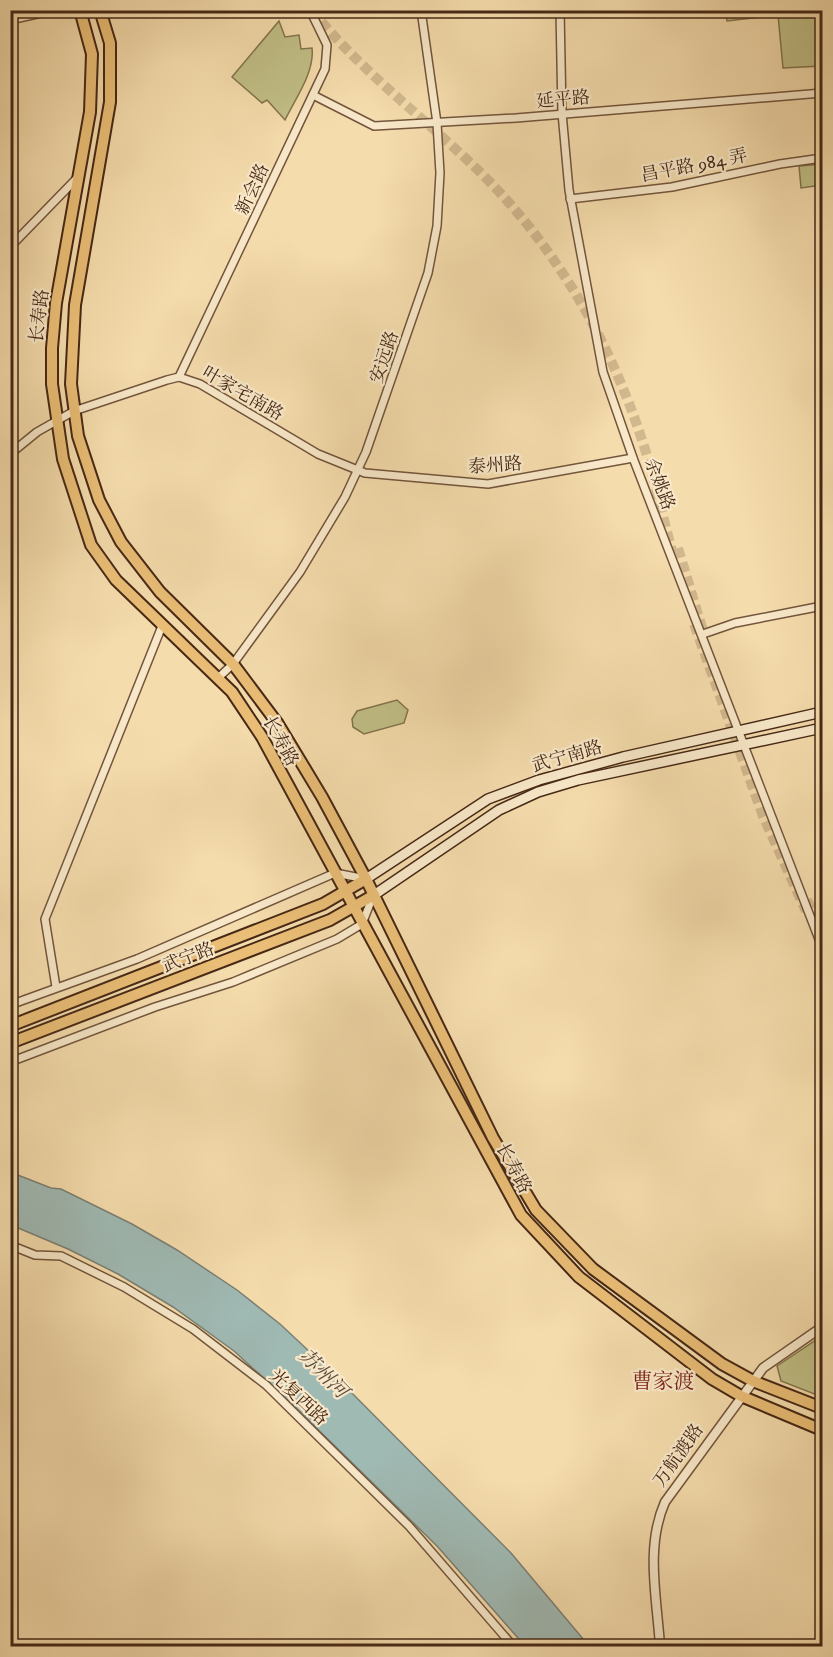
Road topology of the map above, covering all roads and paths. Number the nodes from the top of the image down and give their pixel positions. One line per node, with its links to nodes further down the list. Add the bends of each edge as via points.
1 (55, 10): 8 (street)
2 (121, 10): 7 (street)
3 (310, 10): 10 (street, 新会路, via 328,56)
4 (421, 10): 12 (street, 安远路)
5 (560, 10): 11 (street, 余姚路)
6 (78, 11): 7 (street); 14 (main road, 长寿路, via 92,54 90,112)
7 (100, 11): 18 (main road, 长寿路, via 110,43 110,102 75,305 71,384)
8 (10, 20)
9 (822, 93): 11 (street, 延平路)
10 (313, 95): 12 (street, 延平路, via 374,126); 17 (street, 新会路)
11 (562, 113): 12 (street, 延平路); 15 (street, 余姚路)
12 (437, 123): 22 (street, 安远路, via 438,216 428,273)
13 (822, 158): 15 (street, 昌平路 984 弄, via 672,187)
14 (80, 174): 16 (street); 19 (main road, 长寿路, via 51,348)
15 (570, 199): 21 (street, 余姚路, via 603,372)
16 (10, 248)
17 (179, 378): 18 (street, 叶家宅南路); 22 (street, 叶家宅南路, via 200,384 318,454)
18 (74, 411): 19 (street, 叶家宅南路); 26 (main road, 长寿路, via 99,500 122,542 160,592)
19 (56, 420): 20 (street, 叶家宅南路); 24 (main road, 长寿路, via 63,459 91,545 116,580)
20 (10, 454)
21 (633, 458): 22 (street, 泰州路, via 488,484); 25 (street, 余姚路)
22 (358, 471): 26 (street, 安远路, via 300,572)
23 (822, 606): 25 (street, via 735,623)
24 (162, 626): 27 (main road, 长寿路); 39 (street, via 45,919)
25 (703, 634): 30 (street, 余姚路)
26 (233, 664): 27 (street, 安远路); 33 (main road, 长寿路, via 278,724)
27 (221, 675): 32 (main road, 长寿路, via 262,737)
28 (822, 712): 30 (main road, 武宁南路)
29 (822, 728): 31 (main road, 武宁南路)
30 (740, 730): 31 (street, 余姚路); 33 (main road, 武宁南路, via 599,763 488,799)
31 (746, 745): 35 (main road, 武宁南路, via 538,792 499,810); 38 (street, 余姚路)
32 (335, 873): 33 (street); 34 (main road, 长寿路); 39 (street, via 137,959)
33 (366, 879): 34 (main road, 武宁南路); 35 (main road, 长寿路)
34 (346, 892): 36 (main road, 长寿路); 41 (main road, 武宁路)
35 (374, 895): 36 (main road, 武宁路); 37 (street); 46 (main road, 长寿路, via 493,1138 536,1210 593,1269 722,1364)
36 (353, 907): 37 (main road, 长寿路); 42 (main road, 武宁路, via 330,920)
37 (363, 924): 43 (street, via 337,939 233,982); 47 (main road, 长寿路, via 521,1215 579,1277 667,1346)
38 (822, 947)
39 (56, 987): 40 (street)
40 (10, 1005)
41 (10, 1026)
42 (10, 1043)
43 (10, 1062)
44 (10, 1245): 50 (street, 光复西路, via 36,1255 61,1256 129,1290 193,1329 266,1385 409,1526)
45 (822, 1327): 46 (street, 万航渡路, via 769,1363)
46 (753, 1381): 47 (street, 万航渡路); 48 (main road, 长寿路)
47 (741, 1396): 49 (main road, 长寿路); 51 (street, 万航渡路, via 671,1491 656,1525 653,1550)
48 (822, 1408)
49 (822, 1430)
50 (513, 1647)
51 (660, 1647)

